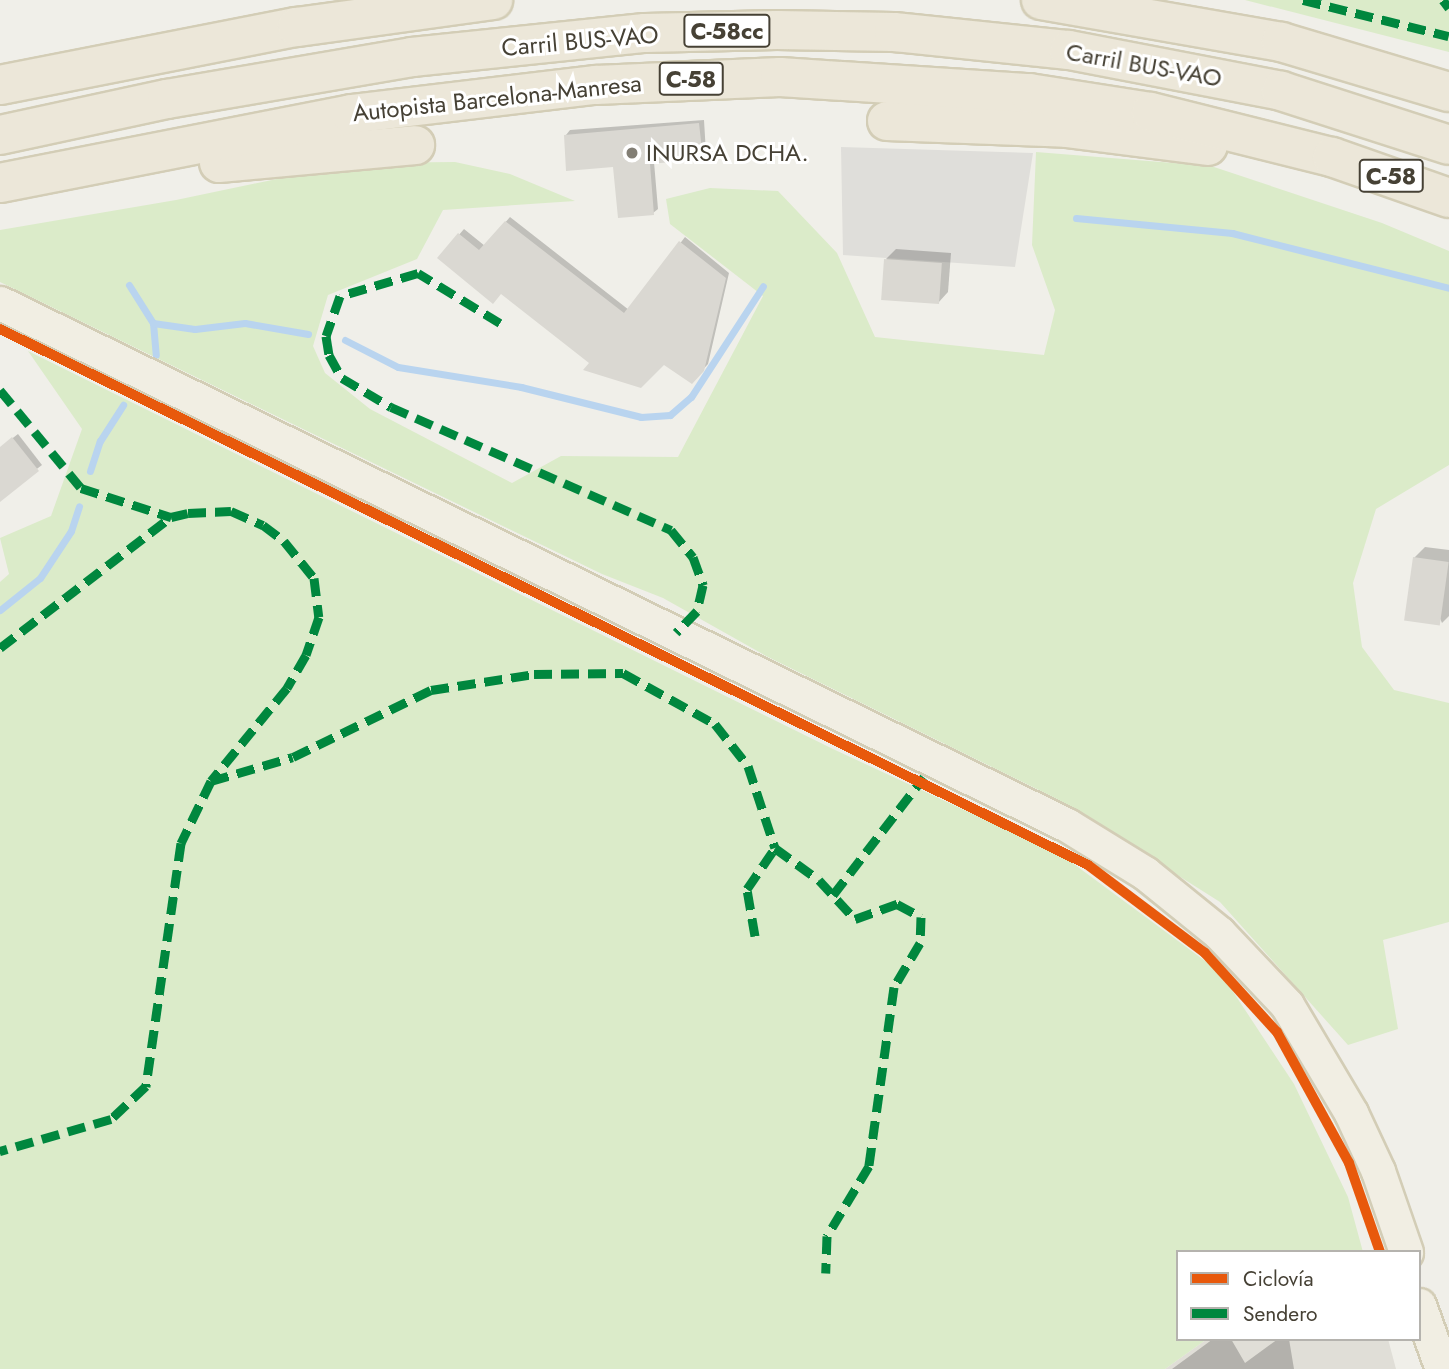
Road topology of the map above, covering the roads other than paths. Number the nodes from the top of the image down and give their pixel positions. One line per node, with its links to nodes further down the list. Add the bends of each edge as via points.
1 (493, 0): 3 (highway, via 296,27)
2 (1041, 0): 4 (highway, via 1281,42)
3 (0, 85)
4 (1449, 92)
5 (887, 121): 9 (highway, via 1066,128)
6 (0, 135): 8 (highway, Carril BUS-VAO / C-58cc, via 167,99 412,57 645,33 777,30 894,32 1069,50 1281,91)
7 (415, 145): 10 (highway, via 212,164)
8 (1449, 145)
9 (1332, 157): 10 (highway, Autopista Barcelona-Manresa / C-58, via 1151,112 1029,93 893,81 744,78 596,85 392,108); 12 (highway, Autopista Barcelona-Manresa / C-58)
10 (50, 172): 11 (highway, Autopista Barcelona-Manresa / C-58)
11 (0, 183)
12 (1449, 198)
13 (0, 303): 14 (main road, via 1055,819 1145,873 1219,933 1287,1005 1351,1113 1378,1171)
14 (1405, 1250)
15 (1421, 1317): 16 (main road)
16 (1427, 1354): 17 (main road)
17 (1441, 1369)

